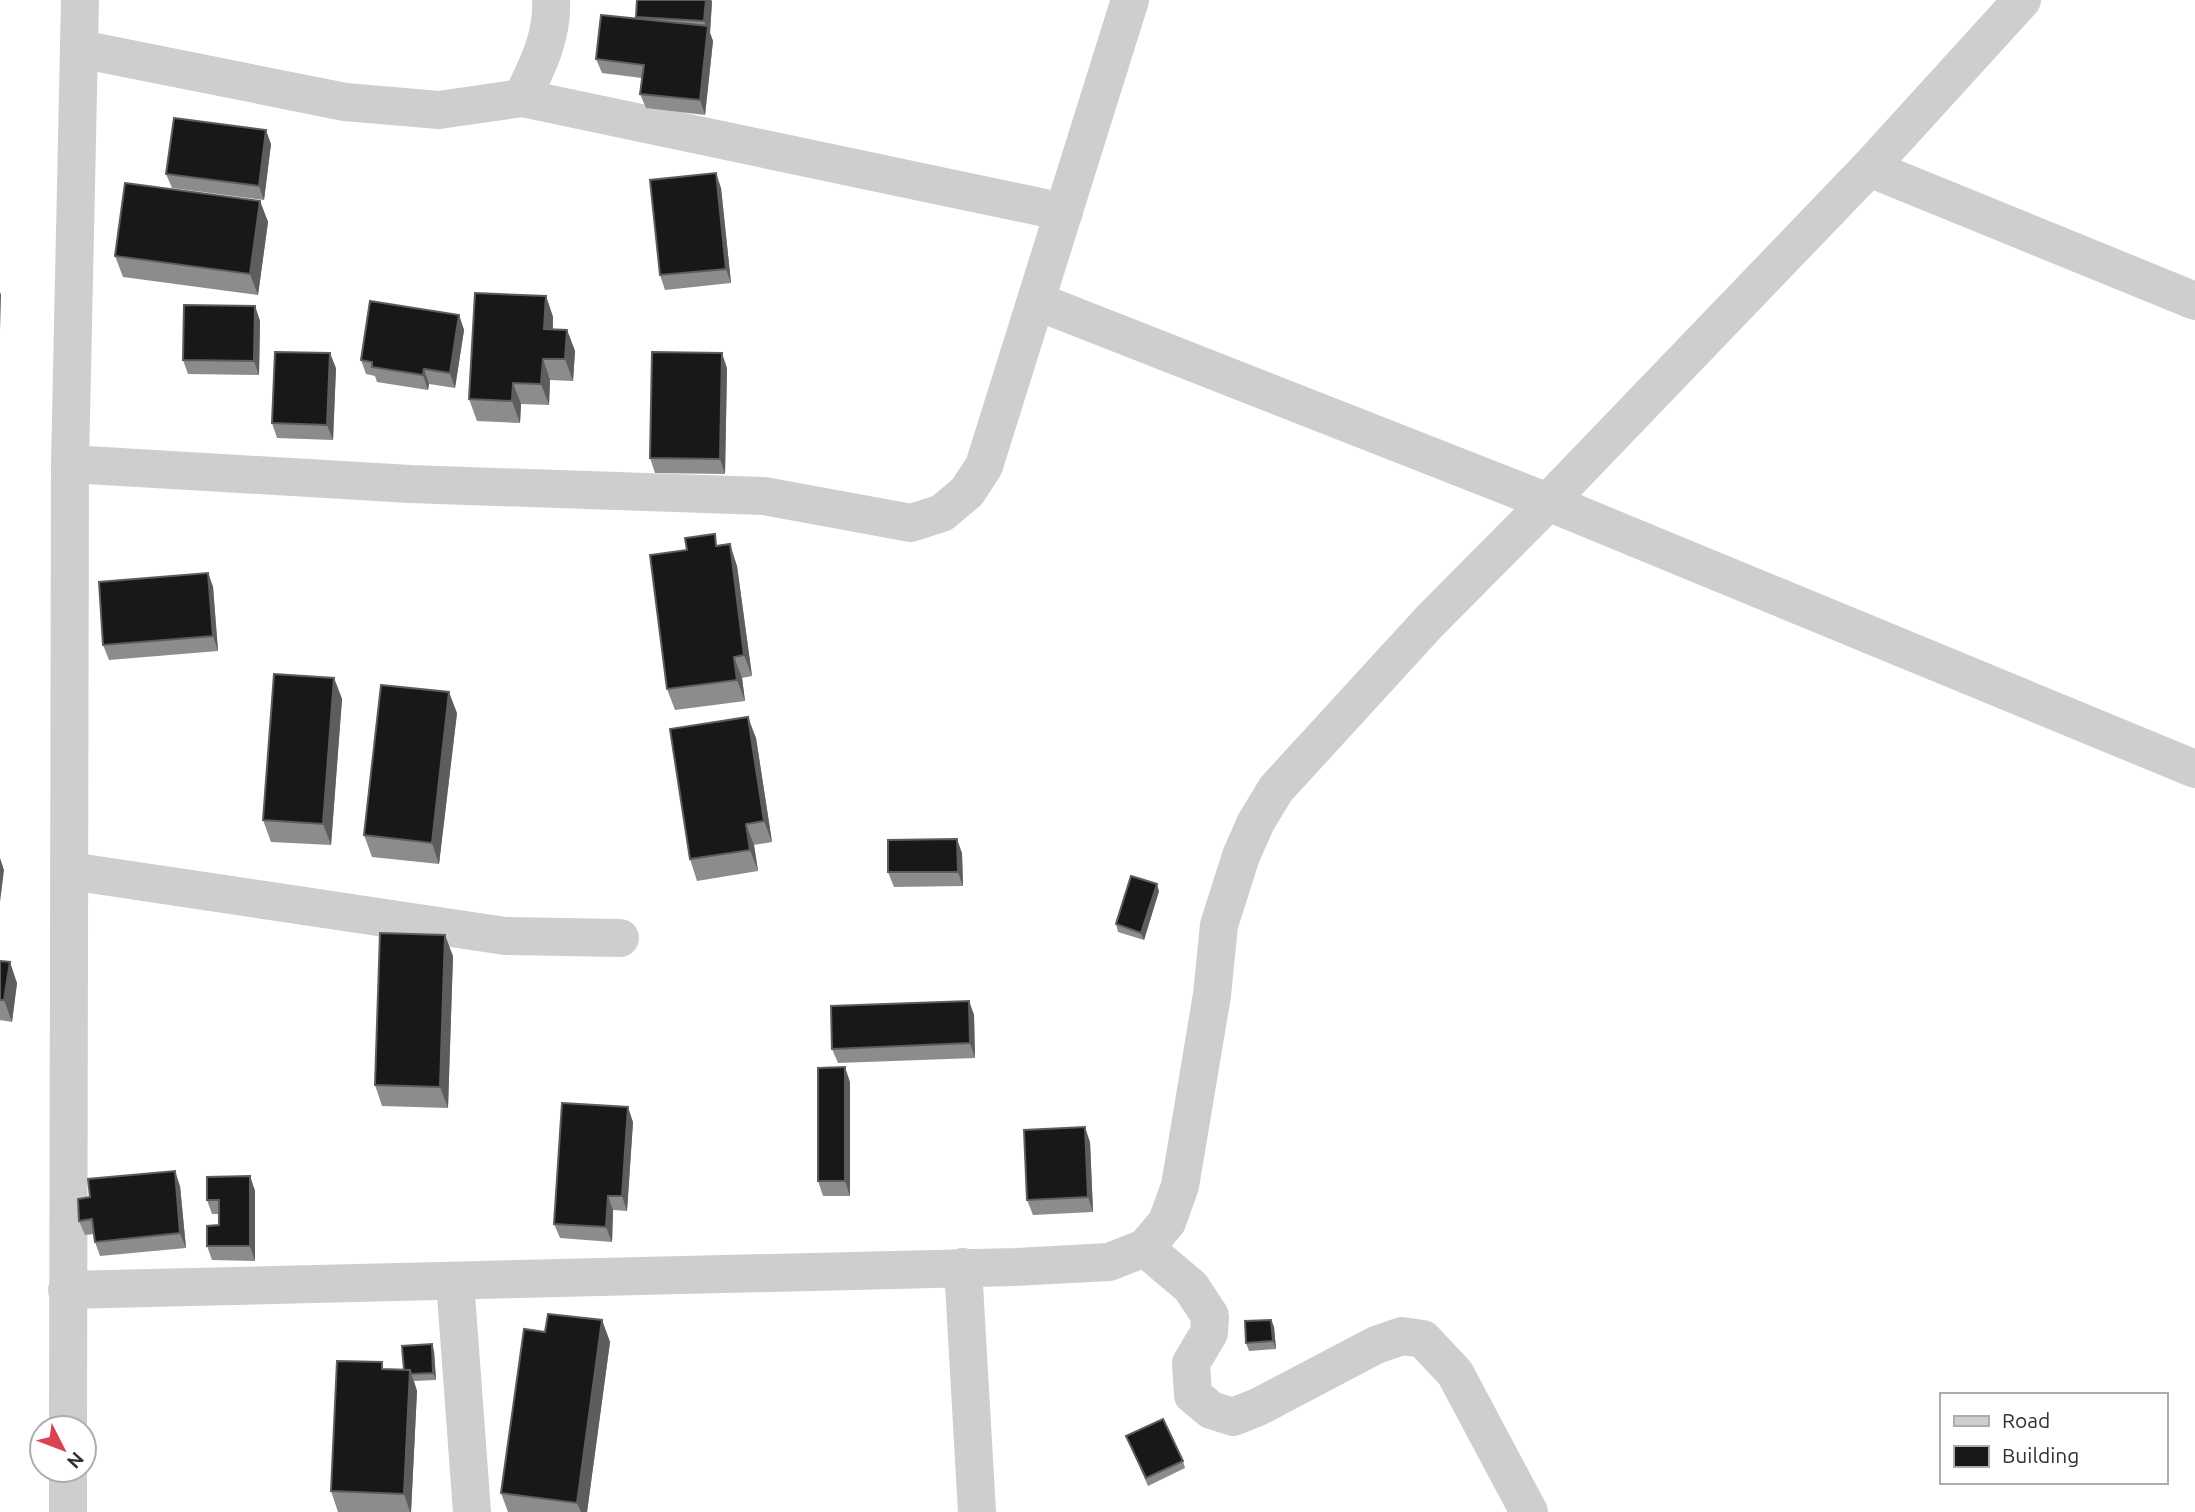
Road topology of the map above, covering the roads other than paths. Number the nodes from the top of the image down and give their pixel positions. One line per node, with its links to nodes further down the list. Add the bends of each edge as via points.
1 (80, 0): 5 (street)
2 (551, 0): 6 (street, via 552,18 542,55)
3 (1130, 0): 8 (street)
4 (2022, 0): 7 (street)
5 (80, 49): 6 (street, via 345,102 439,110); 11 (street)
6 (522, 99): 8 (street)
7 (1870, 168): 10 (street); 12 (street)
8 (1064, 212): 9 (street)
9 (1036, 300): 11 (street, via 984,466 967,492 942,513 911,523 764,496 410,484); 12 (street)
10 (2195, 301)
11 (70, 464): 14 (street)
12 (1548, 502): 13 (street); 16 (street, via 1429,622 1276,789 1256,822 1219,925 1180,1186 1167,1222)
13 (2195, 769)
14 (70, 871): 15 (street, via 505,936); 19 (street)
15 (620, 938)
16 (1145, 1248): 17 (street, via 1109,1262); 25 (street, via 1191,1287 1210,1316 1209,1333 1191,1363 1193,1395 1211,1410 1233,1417 1376,1345 1402,1336 1423,1339 1455,1373)
17 (963, 1267): 18 (street); 24 (street)
18 (455, 1281): 19 (street); 23 (street)
19 (67, 1290): 20 (street)
20 (68, 1414)
21 (68, 1484): 22 (street)
22 (68, 1512)
23 (472, 1512)
24 (977, 1512)
25 (1529, 1512)

